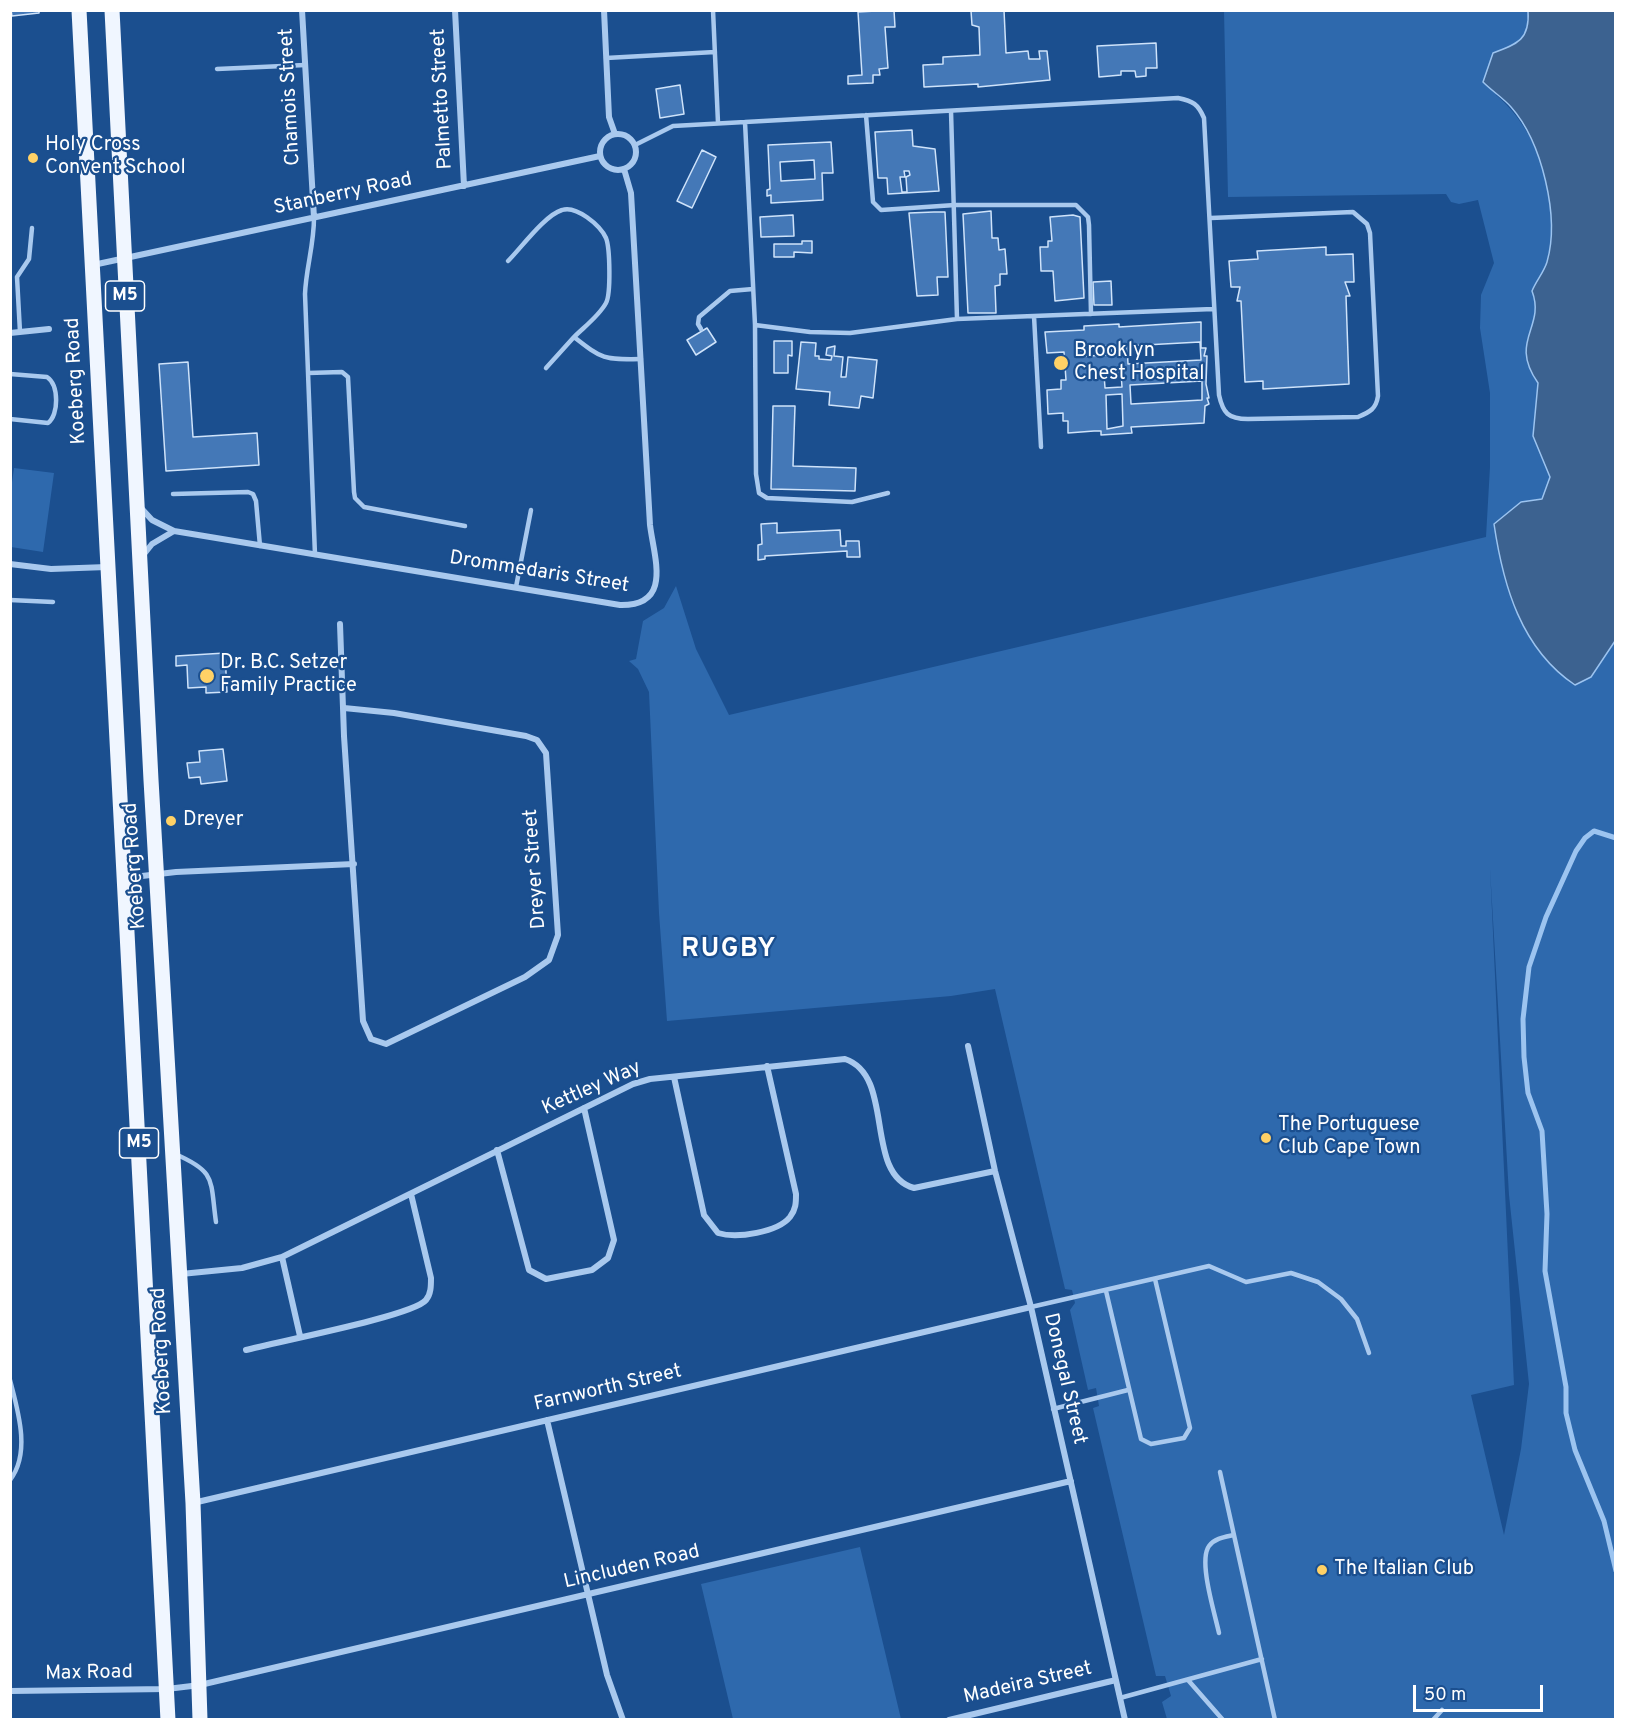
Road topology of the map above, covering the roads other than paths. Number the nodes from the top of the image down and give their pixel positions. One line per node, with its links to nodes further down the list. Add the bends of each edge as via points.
1 (79, 10): 26 (main road, Koeberg Road / M5)
2 (112, 10): 24 (main road, Koeberg Road / M5)
3 (302, 10): 9 (street, Chamois Street)
4 (455, 10): 19 (street, Palmetto Street)
5 (604, 10): 8 (street)
6 (713, 10): 7 (lane)
7 (715, 52): 8 (lane); 14 (lane)
8 (606, 58): 15 (street, via 609,117)
9 (305, 65): 10 (lane); 21 (street, Chamois Street)
10 (217, 69)
11 (951, 111): 12 (lane); 20 (lane); 22 (lane, via 1189,100 1199,106 1204,118)
12 (866, 115): 13 (lane); 20 (lane, via 876,207 881,210)
13 (745, 122): 14 (lane); 27 (lane)
14 (718, 123): 16 (lane, via 673,126)
15 (615, 134): 16 (street, via 627,136); 17 (street, via 602,144)
16 (635, 145): 18 (street, via 635,157)
17 (600, 156): 18 (street, via 609,168); 19 (street, Stanberry Road)
18 (624, 169): 38 (street, Drommedaris Street, via 631,193)
19 (464, 186): 21 (street, Stanberry Road)
20 (955, 205): 29 (lane, via 1076,205 1088,217); 31 (lane)
21 (314, 218): 24 (street, Stanberry Road); 40 (lane, via 314,244 305,284)
22 (1211, 218): 28 (lane); 28 (lane, via 1353,212 1360,217 1370,233 1377,406 1358,417 1233,418 1225,413 1219,395)
23 (32, 228): 35 (lane, via 29,259 17,277)
24 (123, 258): 26 (street, Stanberry Road); 46 (main road, Koeberg Road / M5)
25 (508, 261): 37 (lane, via 552,215 564,209 578,211 601,231 607,243 608,297 602,309)
26 (92, 265): 54 (main road, Koeberg Road / M5)
27 (753, 289): 32 (lane); 34 (lane, via 730,291 699,317)
28 (1213, 309): 29 (lane)
29 (1091, 314): 30 (lane)
30 (1034, 316): 31 (lane); 43 (lane)
31 (957, 319): 32 (lane, via 850,333)
32 (755, 325): 44 (lane, via 759,493 766,498 852,502)
33 (49, 329): 35 (street)
34 (702, 329)
35 (20, 332): 36 (street)
36 (10, 333)
37 (574, 337): 38 (lane, via 599,357); 39 (lane)
38 (640, 359): 55 (street, Drommedaris Street, via 650,525 658,571 653,592 632,605)
39 (546, 368)
40 (308, 374): 48 (lane, via 342,372 348,377 354,492 358,503); 51 (lane)
41 (10, 375): 42 (lane, via 47,377 55,394 54,415 48,423)
42 (10, 419)
43 (1041, 447)
44 (888, 493)
45 (173, 494): 50 (lane, via 253,494)
46 (136, 500): 49 (street, Drommedaris Street, via 152,520); 52 (main road, Koeberg Road / M5)
47 (531, 510): 55 (lane)
48 (465, 526)
49 (174, 531): 50 (street, Drommedaris Street); 52 (street, via 152,544)
50 (260, 546): 51 (street, Drommedaris Street)
51 (315, 555): 55 (street, Drommedaris Street)
52 (140, 563): 61 (main road, Koeberg Road / M5)
53 (10, 564): 54 (street, via 51,569)
54 (108, 567): 62 (main road, Koeberg Road / M5)
55 (516, 587)
56 (10, 600): 57 (lane)
57 (52, 602)
58 (340, 624): 59 (street, Dreyer Street)
59 (344, 708): 60 (street, Dreyer Street); 60 (street, Dreyer Street, via 457,723 537,740 546,753 558,935 549,960 525,978 393,1042 376,1042 367,1035 363,1021)
60 (354, 864): 61 (street)
61 (158, 875): 62 (street); 68 (main road, Koeberg Road / M5)
62 (125, 878): 95 (main road, Koeberg Road / M5)
63 (968, 1046): 69 (street, Donegal Street)
64 (767, 1066): 65 (street, Kettley Way); 65 (street, via 796,1206 778,1226 738,1235 718,1233 704,1215); 69 (street, Kettley Way, via 845,1059 861,1068 870,1081 890,1166 907,1186 943,1184)
65 (674, 1077): 66 (street, Kettley Way, via 633,1084)
66 (584, 1108): 67 (street, Kettley Way); 67 (street, via 614,1240 608,1258 592,1270 546,1279 529,1270)
67 (497, 1150): 70 (street, Kettley Way)
68 (172, 1153): 71 (lane, via 205,1169 210,1177); 73 (main road, Koeberg Road / M5)
69 (995, 1171): 76 (street, Donegal Street)
70 (411, 1194): 72 (street, Kettley Way); 77 (street, via 431,1278 426,1301 402,1313)
71 (216, 1222)
72 (282, 1257): 73 (street, Kettley Way, via 258,1265); 77 (street)
73 (180, 1274): 87 (main road, Koeberg Road / M5)
74 (1155, 1279): 75 (lane); 79 (lane, via 1209,1266 1246,1282 1291,1273 1305,1277 1330,1290 1350,1308); 81 (lane, via 1190,1428 1188,1436 1145,1443 1138,1432)
75 (1106, 1291): 76 (lane); 81 (lane)
76 (1031, 1307): 82 (street, Donegal Street); 83 (street, Farnworth Street)
77 (300, 1336): 78 (street)
78 (246, 1350)
79 (1369, 1353)
80 (10, 1380): 85 (lane, via 21,1422 20,1468)
81 (1128, 1390): 82 (lane)
82 (1053, 1408): 86 (street, Donegal Street)
83 (547, 1420): 87 (street, Farnworth Street); 89 (street)
84 (1220, 1472): 88 (lane)
85 (10, 1480)
86 (1071, 1481): 89 (street, Lincluden Road); 92 (street, Donegal Street)
87 (193, 1503): 94 (main road, Koeberg Road / M5)
88 (1234, 1535): 90 (lane, via 1216,1540 1206,1551 1204,1564); 91 (lane)
89 (588, 1595): 94 (street, Lincluden Road); 101 (street)
90 (1219, 1632)
91 (1262, 1659): 93 (lane); 105 (lane)
92 (1116, 1680): 97 (street, Donegal Street); 102 (street, Madeira Street)
93 (1188, 1680): 97 (lane); 104 (lane)
94 (200, 1685): 95 (street, Lincluden Road); 100 (main road, Koeberg Road / M5)
95 (167, 1689): 96 (street, Max Road); 99 (main road, Koeberg Road / M5)
96 (10, 1691)
97 (1120, 1698): 103 (street, Donegal Street)
98 (1442, 1710): 106 (lane)
99 (168, 1719)
100 (200, 1719)
101 (622, 1719)
102 (949, 1719)
103 (1125, 1719)
104 (1223, 1719)
105 (1275, 1719)
106 (1433, 1719)

